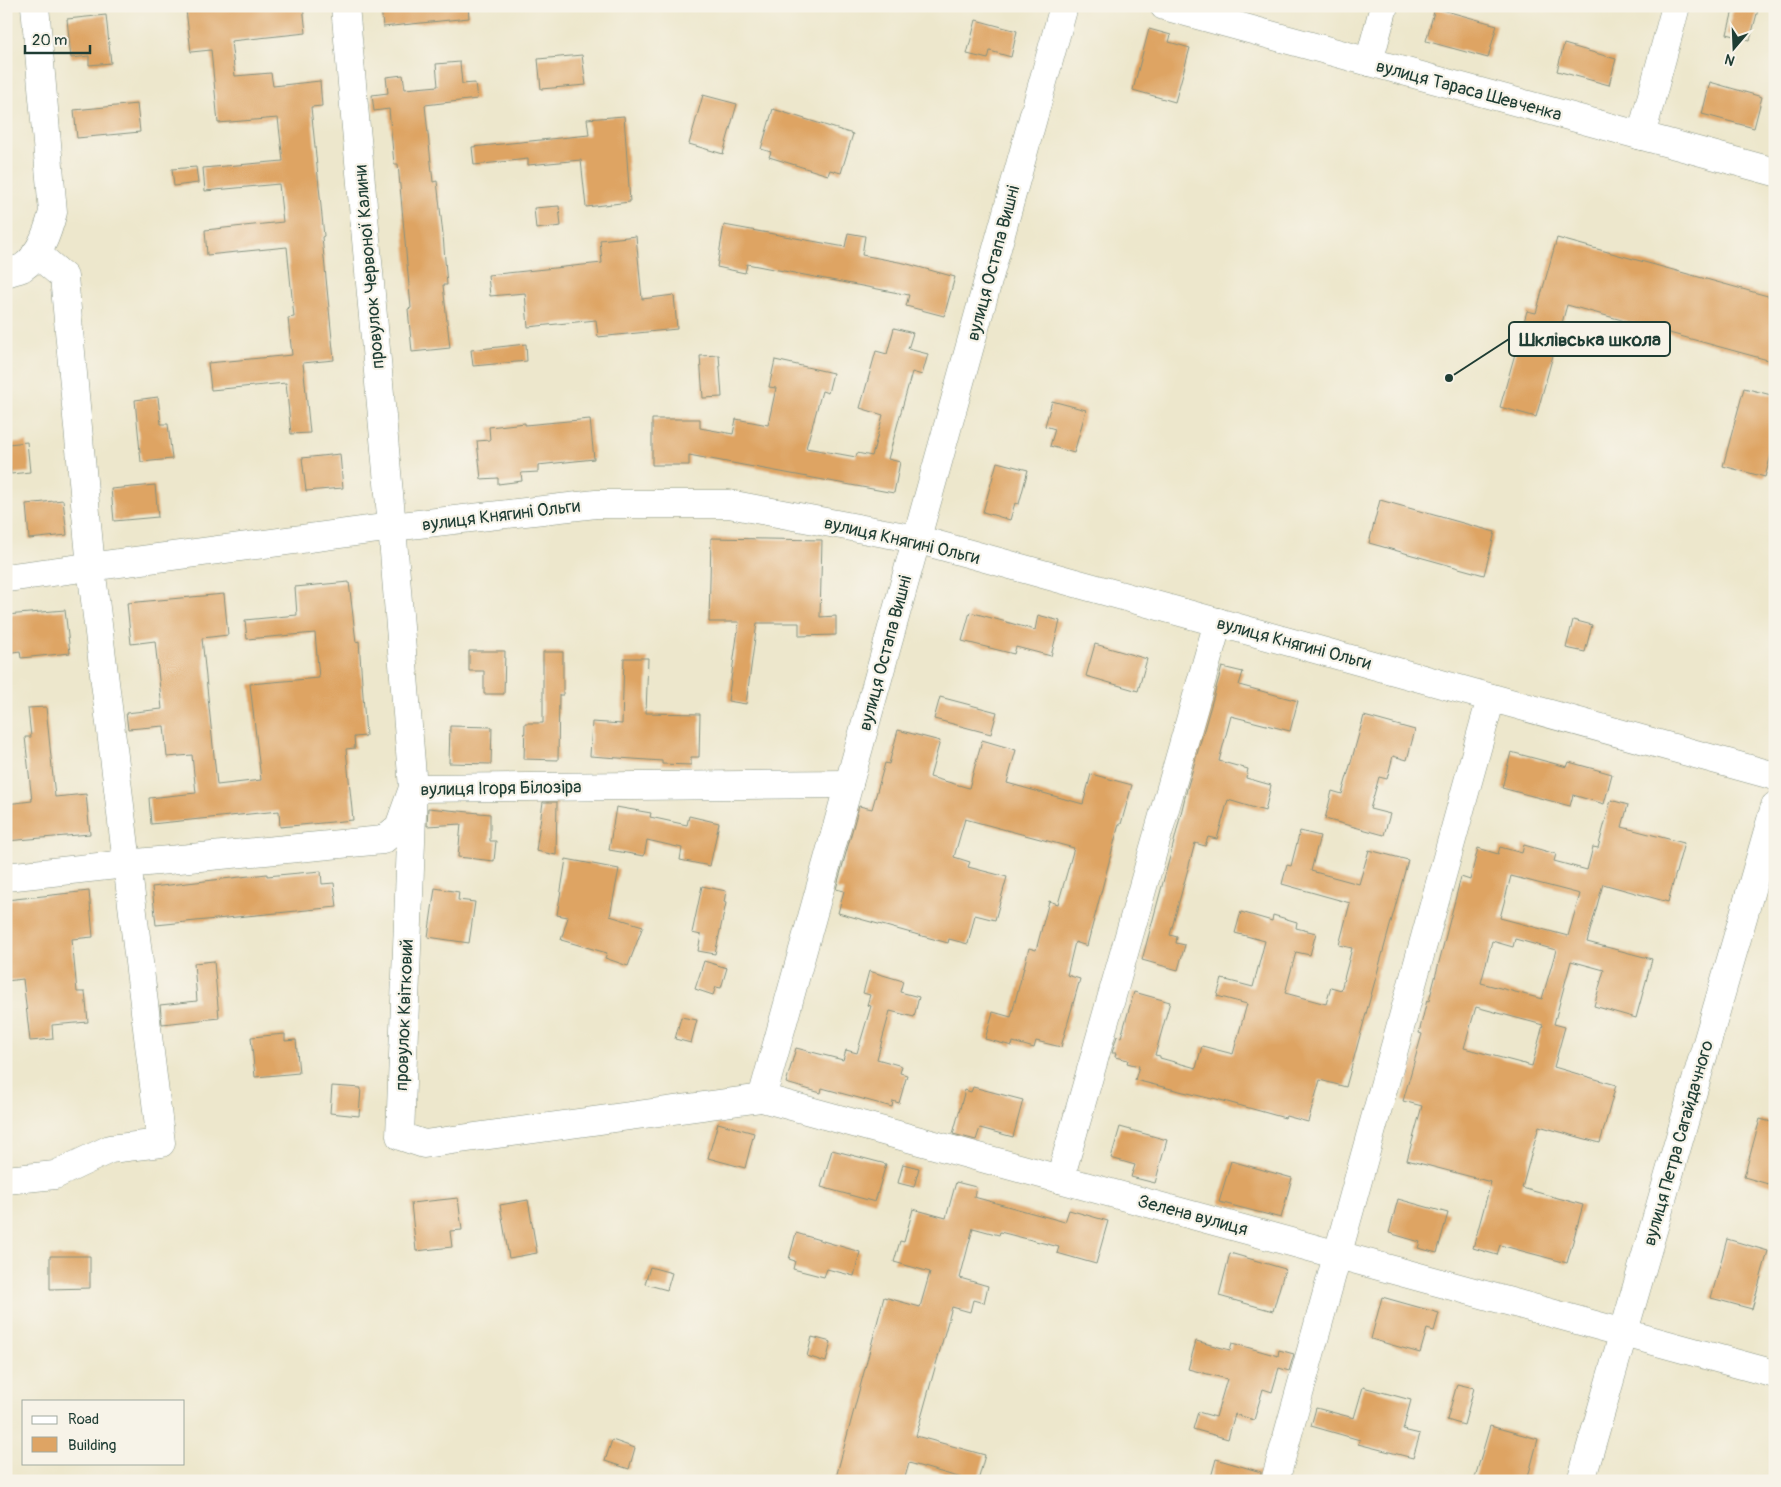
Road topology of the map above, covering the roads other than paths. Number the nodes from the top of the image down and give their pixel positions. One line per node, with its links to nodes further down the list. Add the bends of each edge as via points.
1 (35, 6): 10 (street, via 53,212 47,234)
2 (345, 6): 12 (street, провулок Червоної Калини)
3 (1064, 6): 13 (street, вулиця Остапа Вишні)
4 (1164, 6): 7 (street, вулиця Тараса Шевченка)
5 (1384, 6): 7 (street)
6 (1676, 6): 8 (street)
7 (1369, 62): 8 (street, вулиця Тараса Шевченка)
8 (1641, 136): 9 (street, вулиця Тараса Шевченка)
9 (1775, 172)
10 (36, 253): 11 (street, via 22,268); 14 (street, via 64,277)
11 (6, 273)
12 (392, 527): 13 (street, вулиця Княгині Ольги, via 596,504 729,504); 14 (street, вулиця Княгині Ольги); 20 (street, провулок Квітковий)
13 (916, 539): 16 (street, вулиця Княгині Ольги); 19 (street, вулиця Остапа Вишні)
14 (91, 568): 15 (street, вулиця Княгині Ольги); 22 (street)
15 (6, 578)
16 (1218, 622): 17 (street, вулиця Княгині Ольги); 25 (street)
17 (1491, 698): 18 (street, вулиця Княгині Ольги); 27 (street)
18 (1775, 776)
19 (849, 784): 20 (street, вулиця Ігоря Білозіра); 24 (street, вулиця Остапа Вишні)
20 (413, 788): 22 (street, вулиця Ігоря Білозіра, via 399,827 383,840); 24 (street, провулок Квітковий, via 400,1136 424,1144)
21 (1775, 806): 28 (street, вулиця Петра Сагайдачного)
22 (126, 864): 23 (street, вулиця Ігоря Білозіра); 26 (street, via 161,1142 110,1149 55,1176)
23 (6, 877)
24 (762, 1098): 25 (street, Зелена вулиця)
25 (1060, 1179): 27 (street, Зелена вулиця)
26 (6, 1180)
27 (1338, 1255): 28 (street, Зелена вулиця); 30 (street)
28 (1623, 1332): 29 (street, Зелена вулиця); 31 (street, вулиця Петра Сагайдачного)
29 (1775, 1374)
30 (1276, 1481)
31 (1581, 1481)

